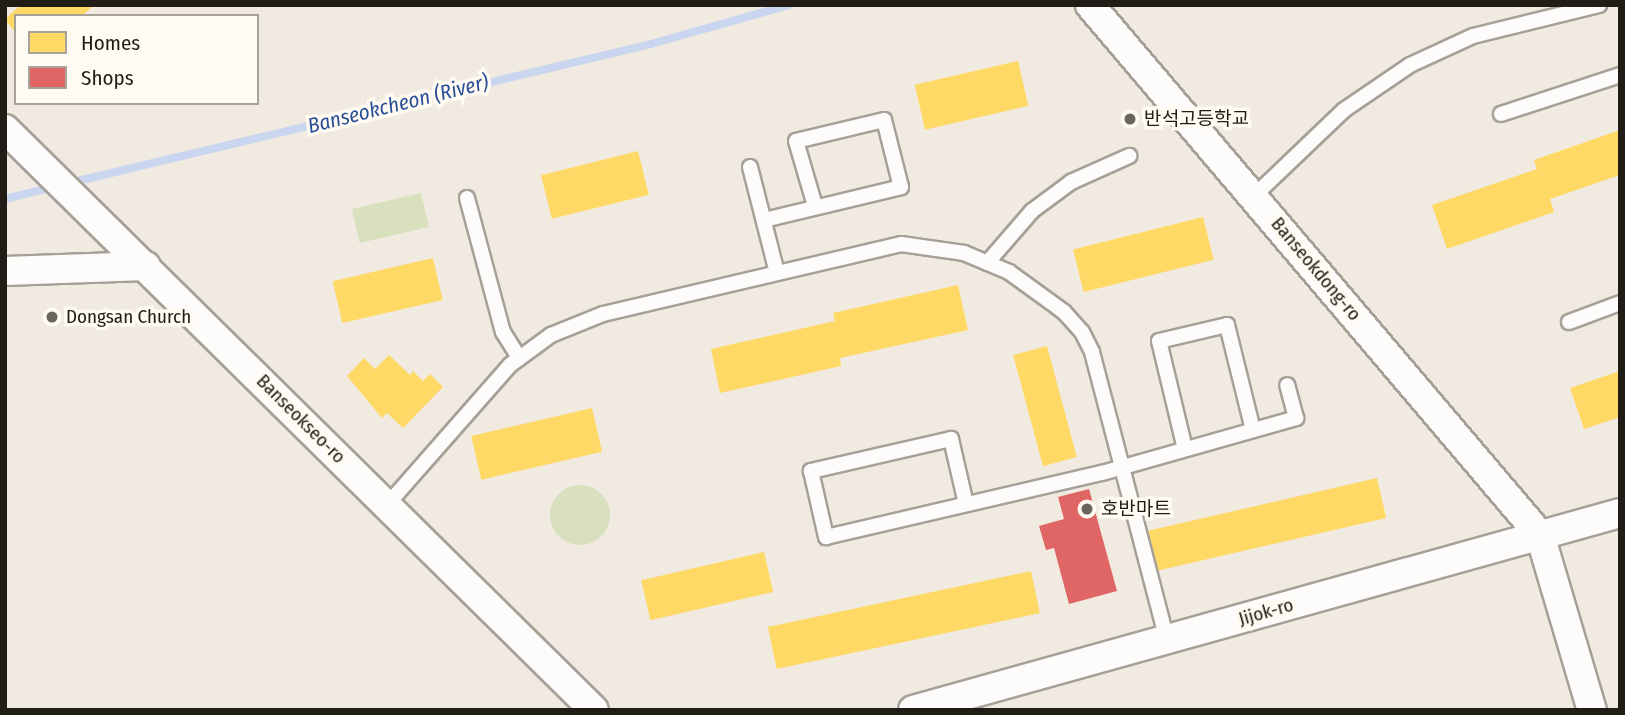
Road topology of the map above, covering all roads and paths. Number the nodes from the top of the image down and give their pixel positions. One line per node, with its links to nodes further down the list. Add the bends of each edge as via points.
1 (1090, 5): 8 (street, Banseokdong-ro)
2 (1599, 5): 8 (lane, via 1473,36 1410,65 1344,110)
3 (1620, 75): 4 (lane)
4 (1500, 114)
5 (7, 131): 13 (street, Banseokseo-ro)
6 (1129, 156): 12 (lane, via 1070,182 1032,211)
7 (750, 167): 11 (lane)
8 (1254, 196): 26 (street, Banseokdong-ro)
9 (467, 198): 18 (lane, via 503,331)
10 (815, 206): 10 (lane, via 901,187 884,120 796,141); 11 (lane)
11 (764, 220): 15 (lane)
12 (986, 263): 15 (lane, via 964,253 901,244); 22 (lane, via 1009,272 1082,332 1092,352)
13 (146, 266): 14 (street); 24 (street, Banseokseo-ro)
14 (5, 271)
15 (777, 273): 18 (lane, via 603,314 551,335)
16 (1620, 303): 17 (lane)
17 (1569, 322)
18 (519, 358): 24 (lane)
19 (1287, 385): 20 (lane, via 1296,418)
20 (1253, 430): 21 (lane); 21 (lane, via 1227,325 1159,341)
21 (1185, 449): 22 (lane)
22 (1122, 467): 23 (lane); 27 (lane)
23 (966, 504): 23 (lane, via 826,537 811,471 951,439)
24 (387, 505): 28 (street, Banseokseo-ro)
25 (1620, 513): 26 (street, Jijok-ro)
26 (1539, 535): 27 (street, Jijok-ro); 30 (street)
27 (1167, 640): 29 (street, Jijok-ro)
28 (594, 710)
29 (912, 710)
30 (1592, 710)

